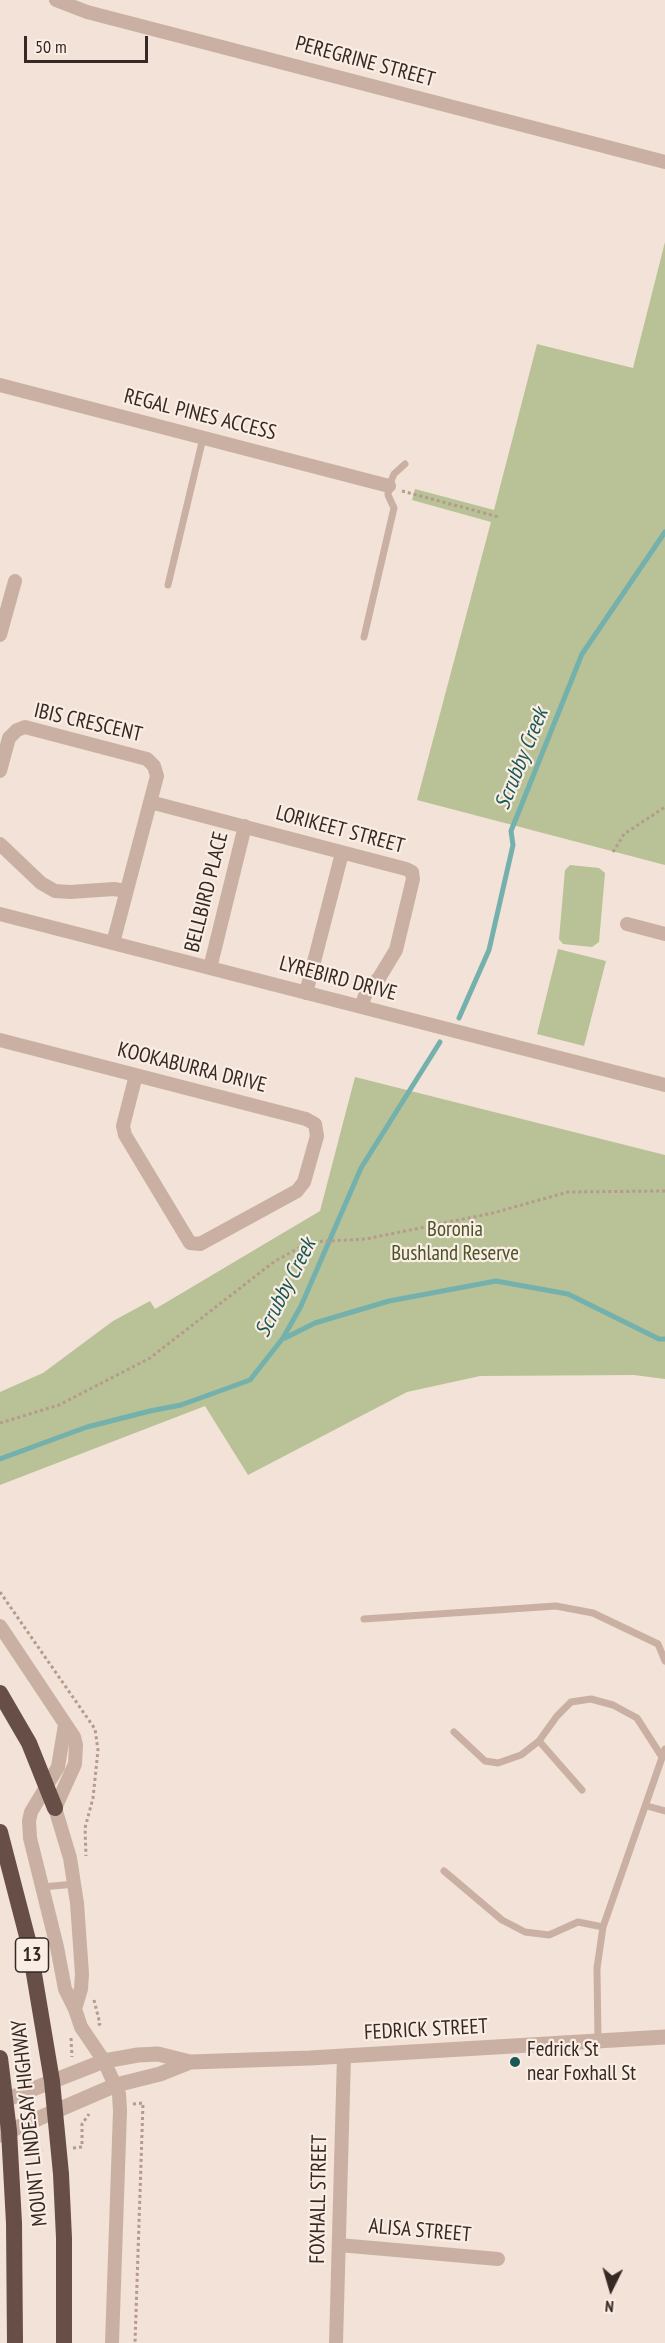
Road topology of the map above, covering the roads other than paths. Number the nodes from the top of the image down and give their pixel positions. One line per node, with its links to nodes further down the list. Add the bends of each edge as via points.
1 (56, 0): 2 (street, PEREGRINE STREET, via 87,12)
2 (665, 162)
3 (0, 385): 4 (street, REGAL PINES ACCESS)
4 (203, 438): 6 (street, REGAL PINES ACCESS); 8 (lane)
5 (405, 464): 6 (lane, via 394,474)
6 (389, 486): 10 (lane, via 394,508)
7 (15, 581): 9 (street)
8 (168, 585)
9 (0, 633)
10 (364, 637)
11 (0, 771): 12 (street, IBIS CRESCENT, via 9,738 25,727 147,759 157,776)
12 (150, 802): 13 (street, LORIKEET STREET); 16 (street, IBIS CRESCENT)
13 (245, 826): 15 (street, LORIKEET STREET); 21 (street, BELLBIRD PLACE)
14 (0, 844): 16 (street, via 41,883 55,891)
15 (342, 853): 22 (street); 23 (street, LORIKEET STREET, via 406,868 413,879 396,950 367,990)
16 (126, 891): 20 (street, IBIS CRESCENT)
17 (0, 914): 20 (street, LYREBIRD DRIVE)
18 (627, 924): 19 (street)
19 (665, 934)
20 (112, 943): 21 (street, LYREBIRD DRIVE)
21 (210, 968): 22 (street, LYREBIRD DRIVE)
22 (306, 993): 23 (street, LYREBIRD DRIVE)
23 (361, 1007): 26 (street, LYREBIRD DRIVE)
24 (0, 1042): 25 (street, KOOKABURRA DRIVE)
25 (136, 1075): 25 (street, KOOKABURRA DRIVE, via 123,1126 125,1135 190,1243 200,1244 297,1191 304,1182 317,1136 315,1124)
26 (665, 1085)
27 (364, 1618): 29 (lane, via 556,1606 593,1613 658,1644)
28 (0, 1626): 31 (street)
29 (665, 1660)
30 (0, 1693): 35 (highway)
31 (65, 1725): 35 (street, via 61,1757); 38 (street, via 74,1737 77,1753)
32 (454, 1732): 33 (lane, via 485,1761 498,1763 521,1755)
33 (539, 1741): 34 (lane, via 571,1702 591,1699 637,1718); 36 (lane)
34 (664, 1753): 37 (lane)
35 (48, 1786): 38 (highway); 43 (street, via 33,1806 28,1821)
36 (582, 1790)
37 (646, 1806): 39 (lane); 44 (lane)
38 (55, 1808): 42 (street)
39 (665, 1811)
40 (0, 1832): 52 (highway, MOUNT LINDESAY HIGHWAY / 13, via 29,1944)
41 (444, 1871): 44 (lane, via 502,1920 525,1932 549,1935 578,1922)
42 (75, 1884): 43 (lane); 45 (street, via 82,1974)
43 (42, 1887): 45 (street, via 65,1989)
44 (603, 1927): 47 (lane, via 597,1968)
45 (75, 2009): 50 (street, via 81,2027)
46 (665, 2037): 47 (street, FEDRICK STREET)
47 (598, 2041): 48 (street, FEDRICK STREET)
48 (344, 2056): 51 (street, FEDRICK STREET); 57 (street, FOXHALL STREET)
49 (0, 2058): 54 (highway, MOUNT LINDESAY HIGHWAY)
50 (104, 2061): 51 (street, FEDRICK STREET, via 158,2054); 52 (street, FEDRICK STREET); 53 (street)
51 (190, 2062): 53 (street, FEDRICK STREET)
52 (52, 2081): 54 (street, FEDRICK STREET); 55 (highway, MOUNT LINDESAY HIGHWAY / 13)
53 (116, 2085): 55 (street, FEDRICK STREET); 61 (street, via 120,2111)
54 (3, 2101): 56 (highway, MOUNT LINDESAY HIGHWAY)
55 (55, 2110): 56 (street, FEDRICK STREET); 60 (highway, MOUNT LINDESAY HIGHWAY / 13, via 64,2238)
56 (4, 2133): 59 (highway, MOUNT LINDESAY HIGHWAY, via 14,2223)
57 (339, 2245): 58 (street, ALISA STREET); 62 (street, FOXHALL STREET)
58 (498, 2259)
59 (15, 2343)
60 (64, 2343)
61 (112, 2343)
62 (336, 2343)

